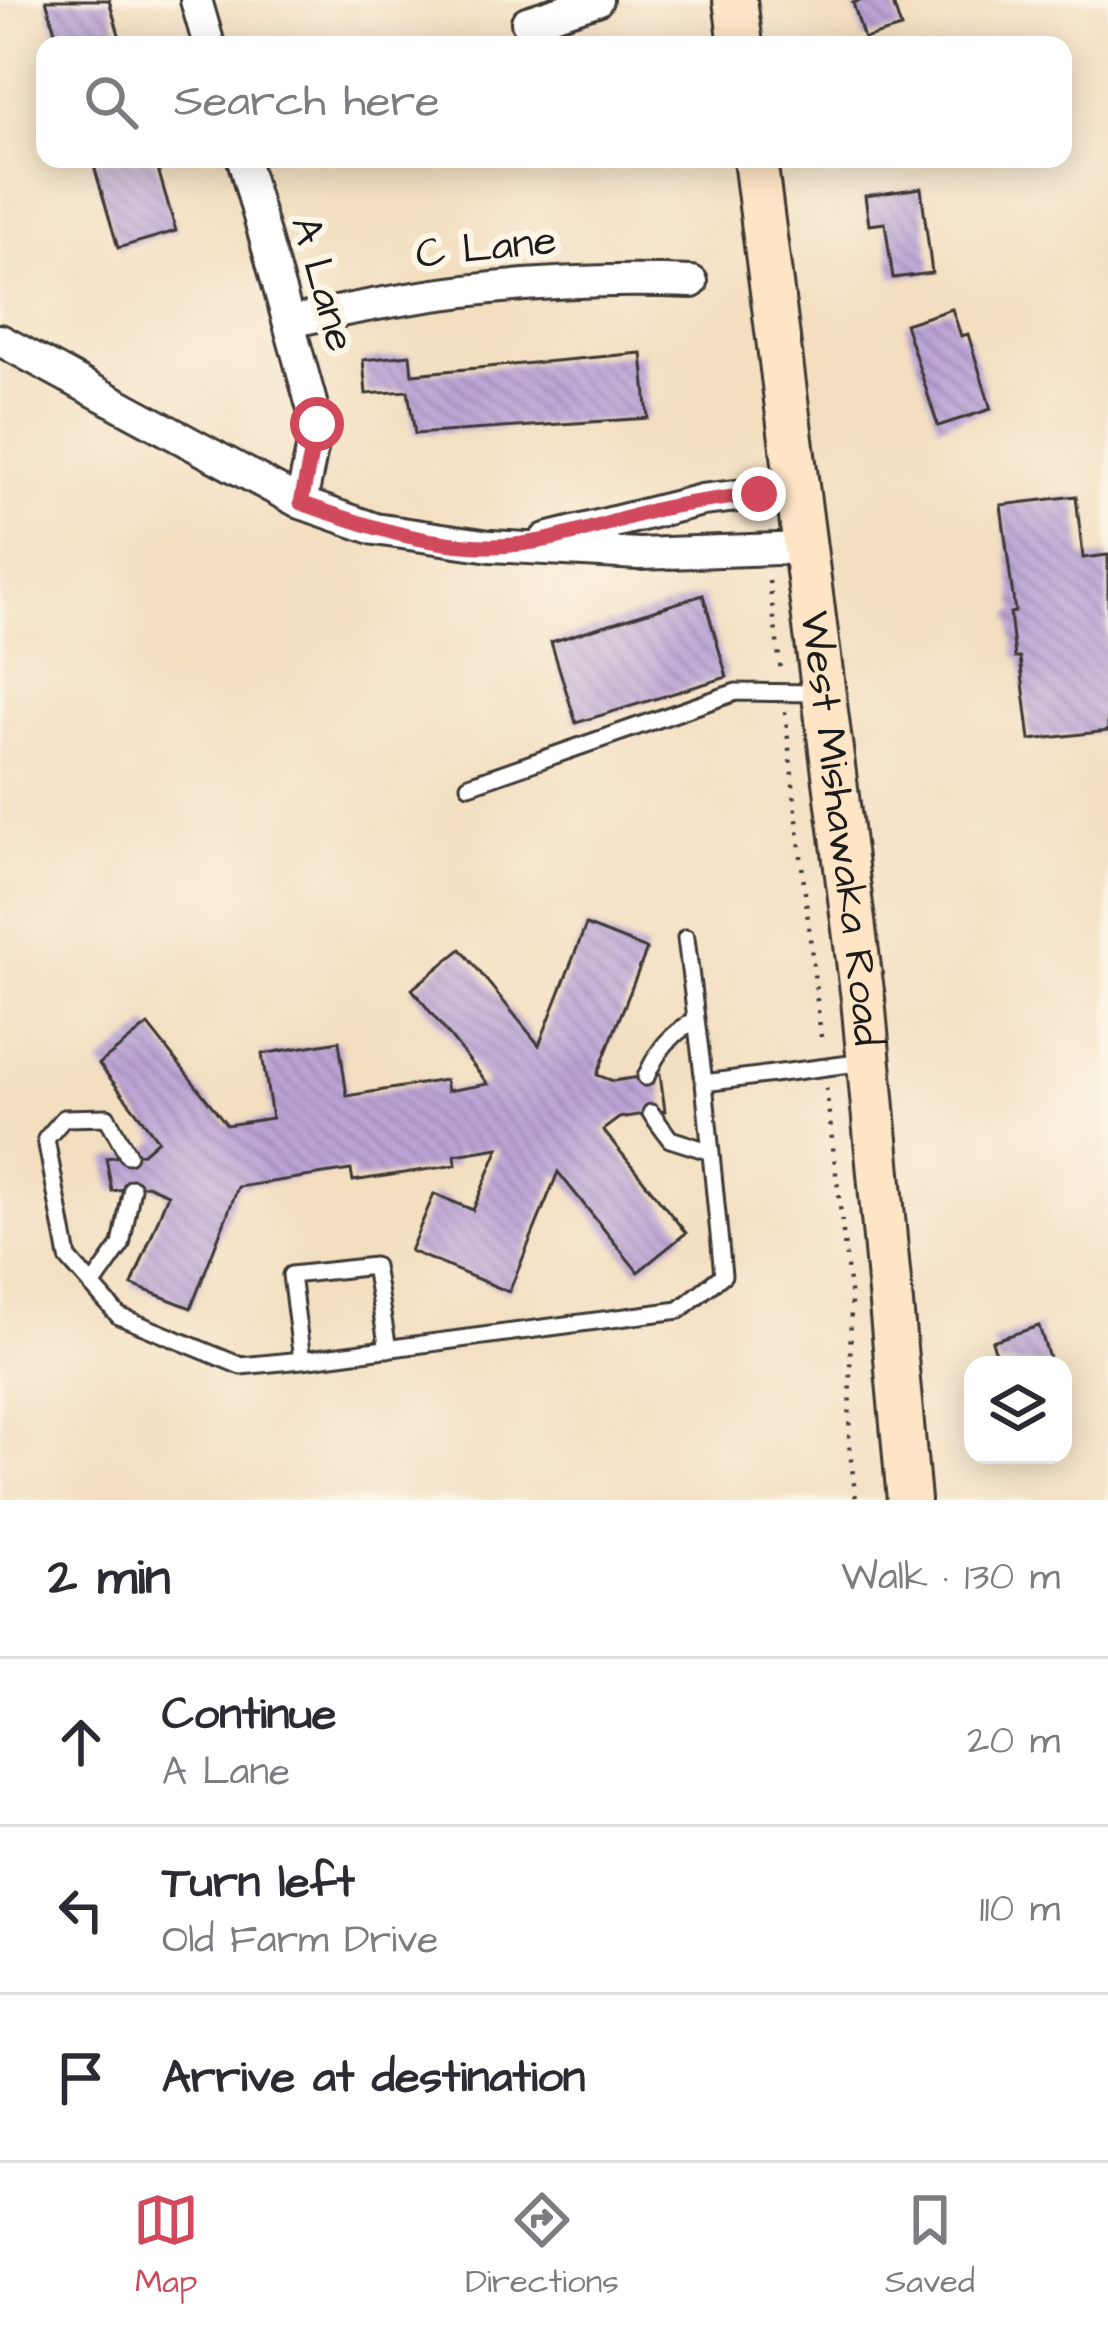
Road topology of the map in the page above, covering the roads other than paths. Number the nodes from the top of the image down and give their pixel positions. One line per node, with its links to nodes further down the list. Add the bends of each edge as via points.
1 (196, 0): 5 (street)
2 (597, 0): 4 (street)
3 (735, 0): 6 (main road)
4 (527, 22)
5 (206, 36)
6 (740, 36)
7 (246, 168): 10 (street, A Lane)
8 (756, 168): 12 (main road, West Mishawaka Road)
9 (692, 282): 10 (street, C Lane, via 516,284)
10 (290, 322): 13 (street, A Lane, via 317,424)
11 (4, 352): 13 (street)
12 (798, 489): 14 (street, via 702,500); 15 (main road, West Mishawaka Road)
13 (301, 503): 14 (street, via 375,529)
14 (490, 546): 15 (street, via 639,554)
15 (785, 549): 16 (main road, West Mishawaka Road)
16 (804, 693): 17 (lane, via 736,692); 20 (main road, West Mishawaka Road)
17 (470, 785)
18 (686, 938): 19 (lane)
19 (694, 1020): 21 (lane, via 657,1049); 22 (lane)
20 (868, 1061): 22 (lane); 30 (main road, West Mishawaka Road)
21 (646, 1077)
22 (704, 1083): 24 (lane)
23 (651, 1113): 24 (lane, via 670,1138)
24 (709, 1151): 28 (lane, via 723,1275 679,1310)
25 (128, 1155): 27 (lane, via 107,1117 64,1118 46,1139 68,1258)
26 (132, 1188): 27 (lane, via 121,1245)
27 (92, 1286): 29 (lane, via 119,1316 241,1366)
28 (388, 1348): 29 (lane); 29 (lane, via 374,1266 291,1275)
29 (302, 1360)
30 (909, 1500)

